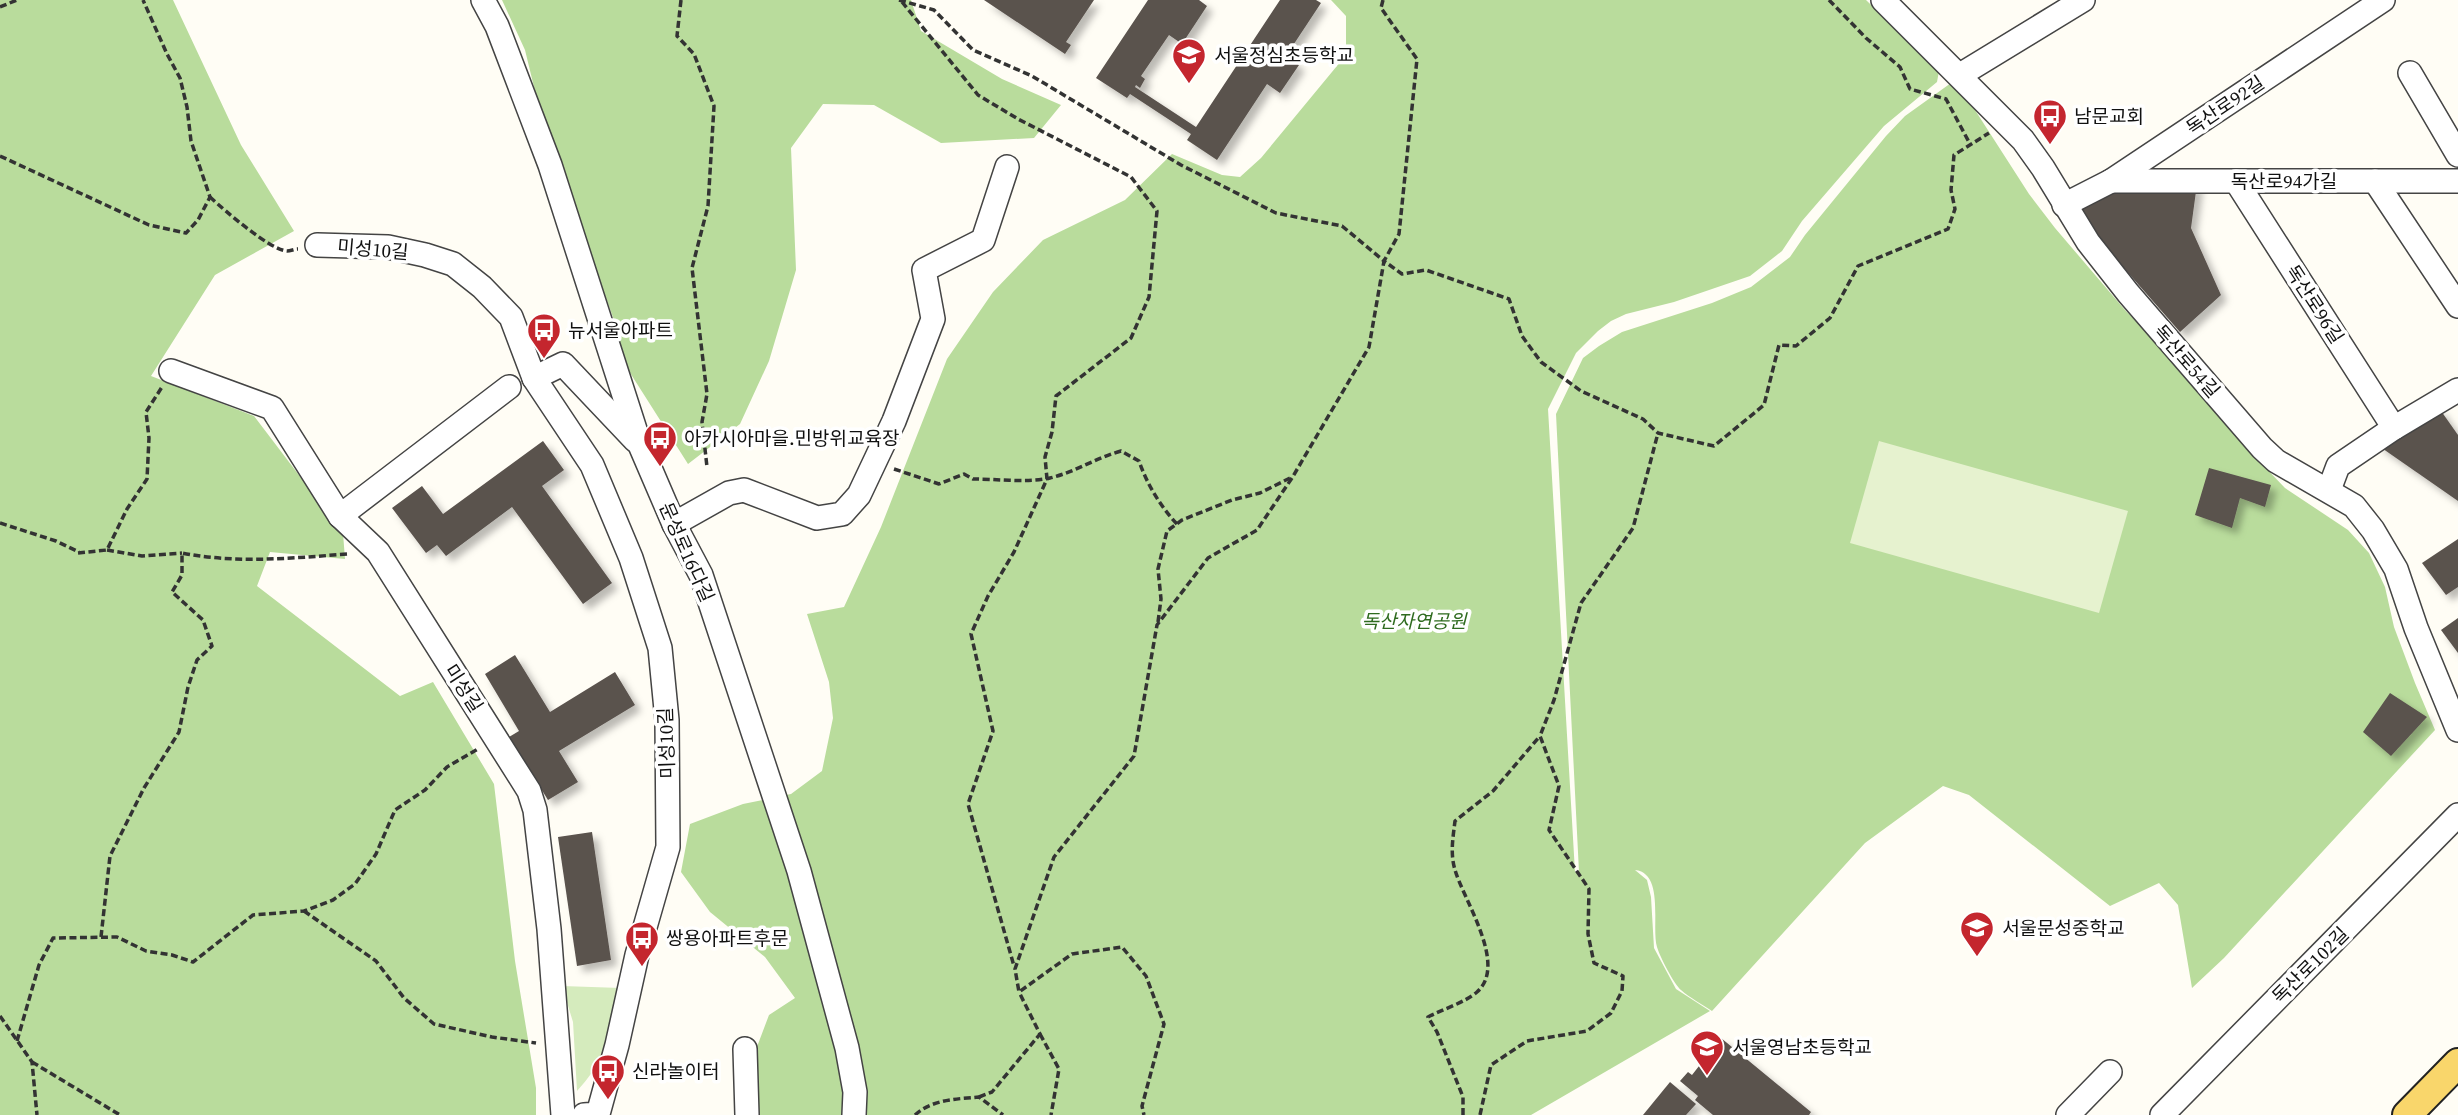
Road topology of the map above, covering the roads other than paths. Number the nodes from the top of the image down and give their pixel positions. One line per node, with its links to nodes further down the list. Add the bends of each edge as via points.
1 (483, 0): 21 (street, 문성로16다길, via 550,165)
2 (1883, 0): 6 (street, 독산로54길)
3 (2083, 0): 6 (street)
4 (2383, 0): 9 (street, 독산로92길)
5 (2410, 74): 7 (street)
6 (1960, 75): 13 (street, 독산로54길, via 2024,140)
7 (2458, 155)
8 (1007, 167): 24 (street, via 983,240 924,270 933,319 875,462 859,495 842,514 817,518 744,489)
9 (2111, 181): 10 (street, 독산로94가길); 13 (street, 독산로92길)
10 (2236, 181): 11 (street, 독산로94가길); 20 (street, 독산로96길)
11 (2375, 181): 12 (street, 독산로94가길); 15 (street)
12 (2458, 181)
13 (2064, 205): 22 (street, 독산로54길, via 2128,293 2262,448 2276,461)
14 (317, 246): 17 (street, 미성10길, via 388,247 453,264 510,317)
15 (2458, 306)
16 (171, 371): 23 (street, 미성길, via 272,408)
17 (534, 378): 21 (street, via 564,364); 33 (street, 미성10길, via 592,465 631,558 660,648 666,708 668,847 617,1045)
18 (509, 387): 23 (street)
19 (2458, 390): 20 (street)
20 (2394, 428): 22 (street, via 2338,466)
21 (640, 445): 24 (street, 문성로16다길)
22 (2329, 490): 25 (street, 독산로54길, via 2354,506 2396,569)
23 (340, 516): 32 (street, 미성길, via 378,552 529,791 549,929)
24 (674, 524): 35 (street, 문성로16다길, via 701,575 799,871 847,1048)
25 (2458, 730)
26 (2458, 815): 31 (street, 독산로102길)
27 (745, 1049): 34 (street)
28 (2458, 1063): 37 (main road)
29 (2110, 1072): 36 (street)
30 (2458, 1087): 38 (main road)
31 (2165, 1114)
32 (563, 1115)
33 (594, 1115)
34 (747, 1115)
35 (854, 1115)
36 (2068, 1115)
37 (2407, 1115)
38 (2431, 1115)

